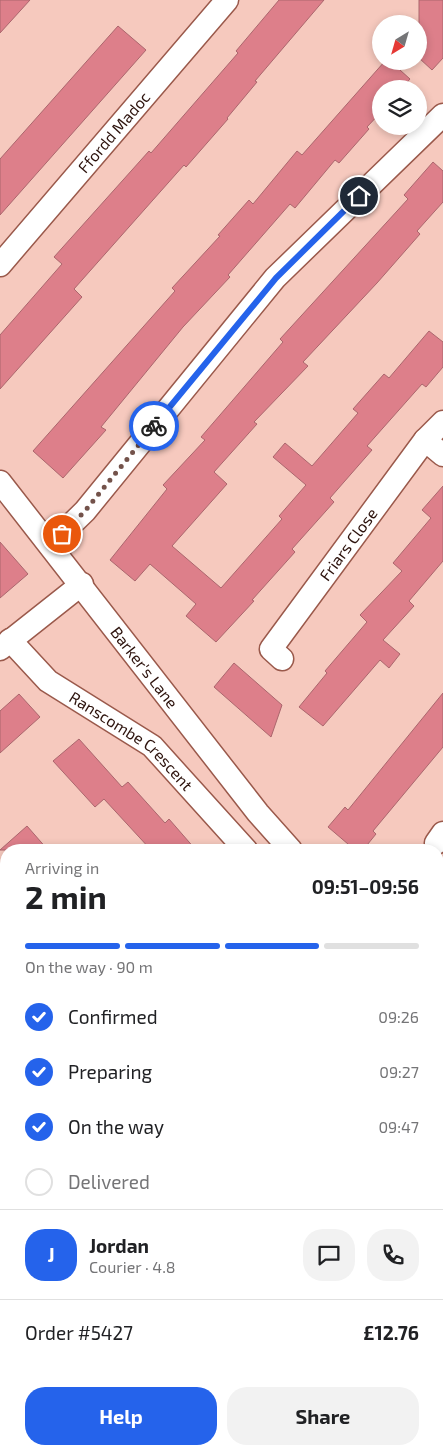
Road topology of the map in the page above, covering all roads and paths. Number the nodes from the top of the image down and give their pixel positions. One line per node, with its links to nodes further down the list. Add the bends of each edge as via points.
1 (227, 0): 3 (street, Ffordd Madoc)
2 (443, 115): 8 (street, via 276,278 85,511)
3 (0, 265)
4 (443, 422): 5 (street, Friars Close)
5 (425, 440): 6 (street); 11 (street, Friars Close)
6 (443, 455)
7 (0, 482): 8 (street, Barker's Lane)
8 (50, 545): 9 (street, Barker's Lane)
9 (82, 584): 10 (street); 13 (street, Barker's Lane, via 258,813)
10 (5, 644): 12 (street, Ranscombe Crescent, via 48,681 152,746)
11 (270, 648)
12 (241, 844)
13 (286, 844)

